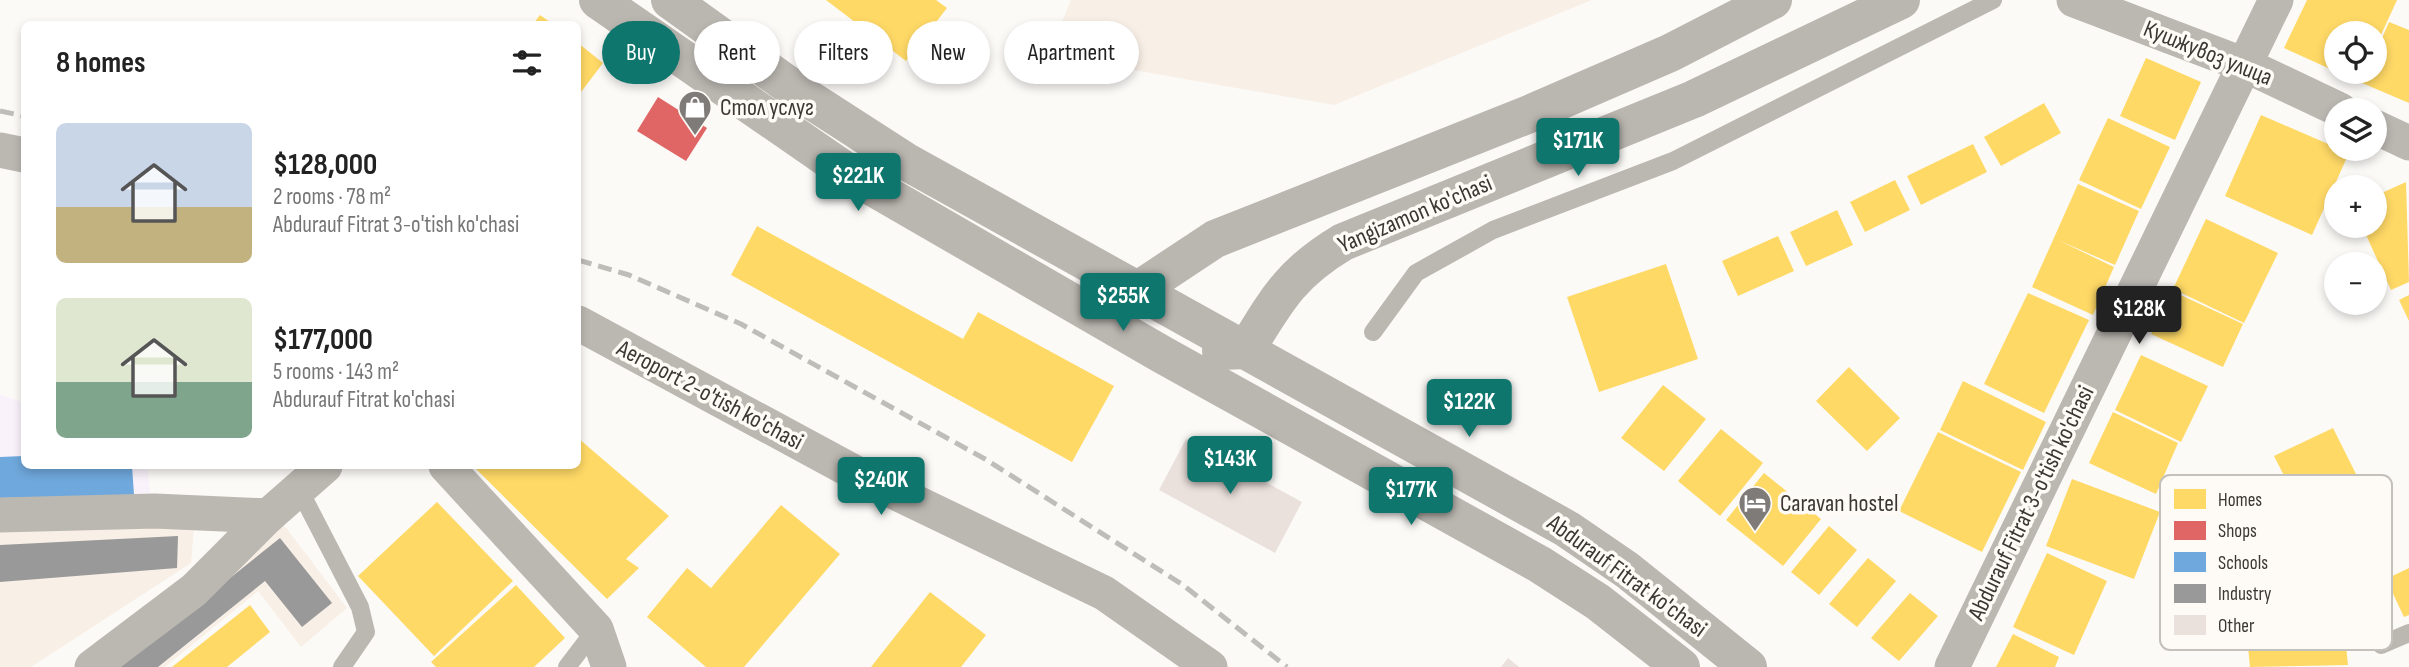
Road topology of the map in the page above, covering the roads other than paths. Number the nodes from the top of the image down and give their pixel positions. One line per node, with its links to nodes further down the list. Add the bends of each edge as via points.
1 (598, 0): 18 (main road, Abdurauf Fitrat ko'chasi, via 850,174)
2 (670, 0): 14 (main road, Abdurauf Fitrat ko'chasi, via 798,92 905,161)
3 (1773, 0): 14 (main road, Yangizamon ko'chasi, via 1539,110 1215,239)
4 (1900, 0): 17 (main road, Yangizamon ko'chasi, via 1695,99 1343,242 1290,281)
5 (1993, 0): 16 (lane, via 1673,161 1493,230 1416,273)
6 (2074, 0): 8 (street, Кушжувоз улица)
7 (2276, 0): 8 (street, Abdurauf Fitrat 3-o'tish ko'chasi)
8 (2245, 65): 9 (street, Кушжувоз улица); 34 (street, Abdurauf Fitrat 3-o'tish ko'chasi)
9 (2324, 102)
10 (2387, 133): 11 (street)
11 (2409, 143)
12 (0, 150): 13 (street)
13 (21, 154)
14 (1138, 290): 17 (main road, Abdurauf Fitrat ko'chasi); 18 (main road)
15 (581, 325): 31 (street, Aeroport 2-o'tish ko'chasi, via 861,476 1104,593)
16 (1373, 332)
17 (1246, 350): 18 (main road); 33 (main road, Abdurauf Fitrat ko'chasi, via 1567,529 1627,570)
18 (1163, 355): 32 (main road, Abdurauf Fitrat ko'chasi, via 1539,564 1598,602)
19 (322, 469): 21 (street)
20 (449, 469): 24 (street)
21 (299, 489): 23 (street); 28 (lane, via 360,607 366,632)
22 (0, 515): 23 (street, via 155,511)
23 (268, 516): 27 (street, via 194,590)
24 (596, 629): 29 (lane); 30 (street)
25 (2409, 633): 26 (lane)
26 (2392, 640)
27 (92, 667)
28 (342, 667)
29 (567, 667)
30 (609, 667)
31 (1210, 667)
32 (1681, 667)
33 (1748, 667)
34 (1952, 667)

